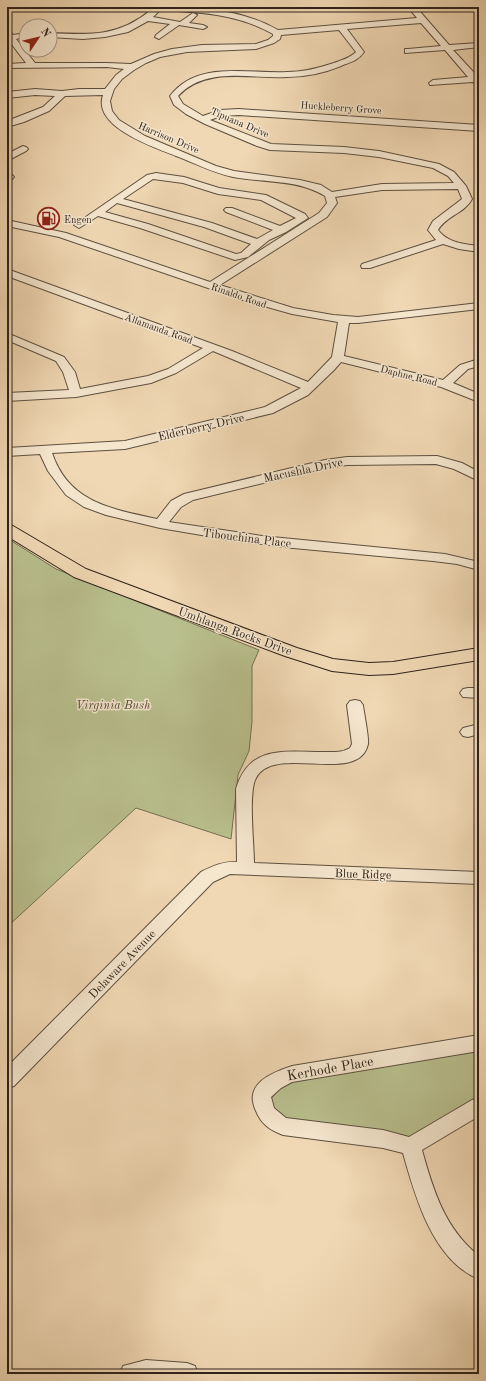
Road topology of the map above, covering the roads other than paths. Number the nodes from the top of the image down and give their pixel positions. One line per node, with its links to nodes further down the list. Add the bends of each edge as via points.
1 (132, 7): 3 (street)
2 (412, 7): 6 (street)
3 (159, 8): 4 (street); 5 (street)
4 (198, 11): 7 (street, via 182,24); 9 (street, via 246,18 261,23)
5 (147, 18): 11 (street, via 131,31 94,36); 14 (street, via 177,23 168,39)
6 (423, 20): 8 (street); 13 (street)
7 (203, 27)
8 (341, 27): 9 (street); 24 (street, Tipuana Drive, via 360,52 338,64 318,71 296,74 208,75 187,84 174,96 175,101)
9 (277, 33): 14 (street, via 277,37 271,42 255,47)
10 (9, 35): 16 (street)
11 (58, 35)
12 (479, 45): 13 (street)
13 (447, 47): 15 (street); 19 (street)
14 (187, 49): 18 (street, via 170,52)
15 (408, 51)
16 (32, 65): 17 (street); 18 (street)
17 (7, 66)
18 (131, 67): 21 (street)
19 (477, 82): 20 (street)
20 (433, 83)
21 (108, 92): 22 (street); 32 (street, Harrison Drive, via 106,106 109,111 124,128 134,134 225,172 310,184)
22 (62, 94): 23 (street, via 35,92); 25 (street, via 46,109)
23 (7, 95)
24 (203, 119): 26 (street, Huckleberry Grove, via 220,113 239,112); 31 (street, Tipuana Drive, via 270,147 344,150 379,154 431,165 451,174)
25 (7, 124)
26 (479, 128)
27 (23, 149): 28 (street)
28 (7, 158)
29 (7, 175): 30 (street)
30 (7, 179)
31 (461, 186): 32 (street, via 382,187); 40 (street, via 468,199 434,226 433,230)
32 (330, 195): 38 (street, via 333,204 330,209)
33 (116, 200): 35 (street); 38 (street, via 153,176 176,178 214,190 263,197 302,217); 39 (street)
34 (229, 210): 38 (street)
35 (98, 213): 37 (street); 39 (street, via 235,257 248,252)
36 (7, 223): 44 (street, Rinaldo Road, via 62,234)
37 (78, 225)
38 (281, 238): 39 (street); 44 (street)
39 (264, 239)
40 (442, 241): 41 (street); 42 (street)
41 (479, 249)
42 (366, 266)
43 (7, 272): 48 (street, Allamanda Road)
44 (211, 286): 46 (street, Rinaldo Road, via 280,309)
45 (479, 306): 46 (street, Rinaldo Road)
46 (344, 320): 49 (street)
47 (7, 336): 53 (street, via 60,359 69,372)
48 (212, 347): 52 (street, Allamanda Road); 53 (street, via 172,371 151,379)
49 (338, 358): 51 (street, Daphne Road); 52 (street, Elderberry Drive)
50 (479, 362): 51 (street, via 464,367)
51 (445, 384): 55 (street, Daphne Road)
52 (309, 387): 56 (street, Elderberry Drive, via 280,405 241,418 125,445)
53 (76, 393): 54 (street)
54 (7, 397)
55 (479, 398)
56 (46, 450): 57 (street, Elderberry Drive); 59 (street, Tibouchina Place, via 48,459 68,490 81,501)
57 (7, 452)
58 (479, 477): 59 (street, Macushla Drive, via 458,466 437,460 337,462 189,497 176,504)
59 (160, 524): 61 (street, Tibouchina Place, via 221,536 429,557)
60 (7, 529): 62 (main road, Umhlanga Rocks Drive, via 80,573 332,665 370,670)
61 (479, 566)
62 (479, 654)
63 (355, 705): 64 (street, via 360,744 356,752 338,758 274,758 264,760 251,771 244,789)
64 (246, 869): 65 (street, Blue Ridge); 67 (street, Delaware Avenue, via 230,868 207,877)
65 (479, 878)
66 (479, 1043): 69 (street, Kerhode Place, via 292,1074 277,1078 261,1095 266,1113 273,1121 283,1126 382,1139)
67 (7, 1080)
68 (479, 1106): 69 (street)
69 (411, 1146): 70 (street, via 426,1200 436,1222 454,1248)
70 (479, 1269)
71 (131, 1374): 72 (street, via 146,1371)
72 (186, 1374)

